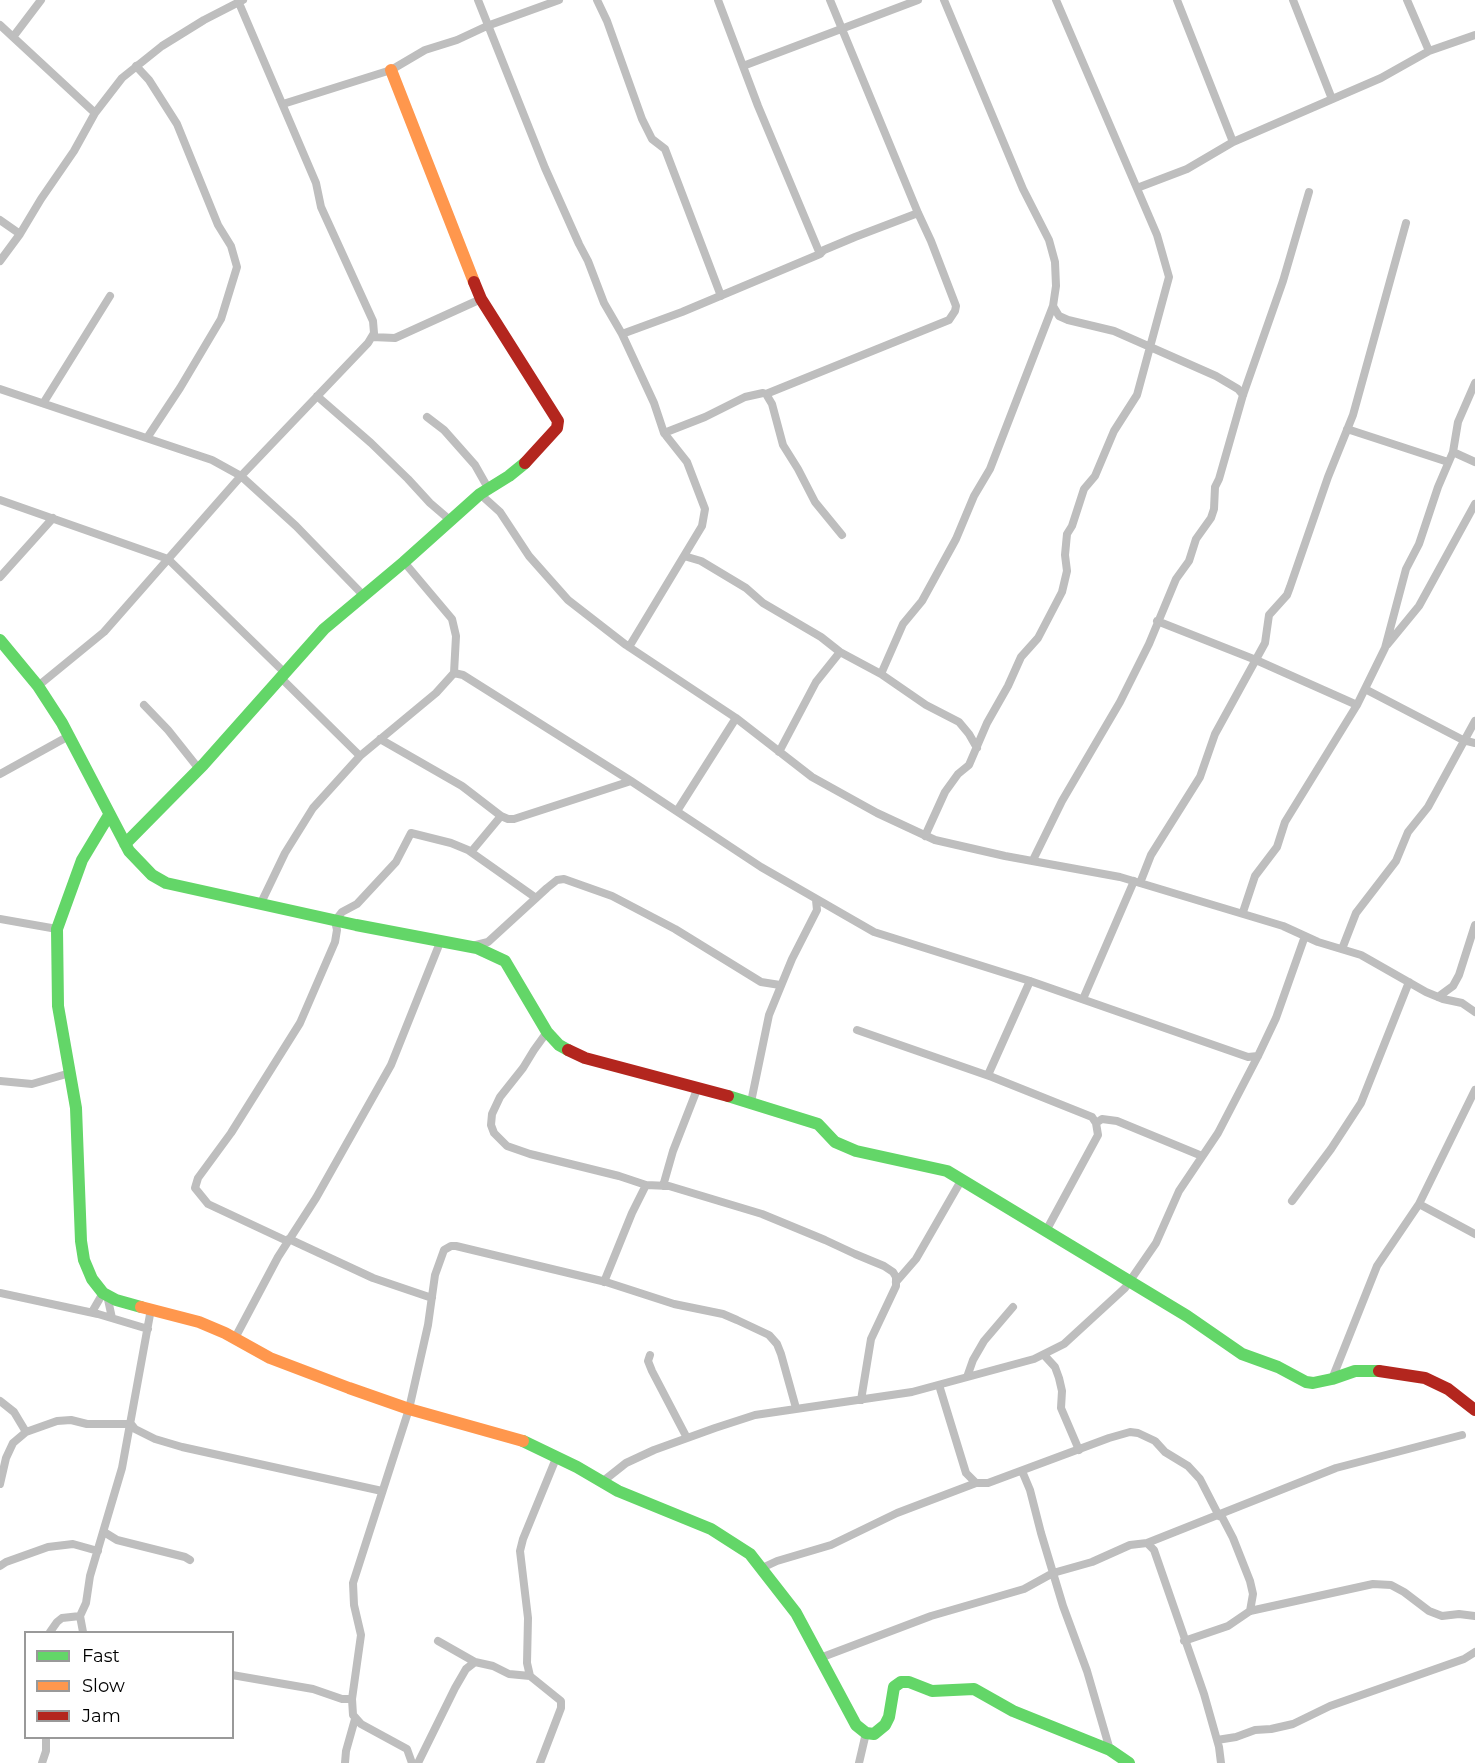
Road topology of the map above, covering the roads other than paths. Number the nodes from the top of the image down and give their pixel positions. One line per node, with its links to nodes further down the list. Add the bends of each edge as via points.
1 (41, 0): 18 (street)
2 (477, 0): 15 (street)
3 (559, 0): 15 (street)
4 (597, 0): 36 (street, via 642,119 652,139 665,149)
5 (718, 0): 21 (street)
6 (830, 0): 16 (street)
7 (918, 0): 16 (street)
8 (944, 0): 38 (street, via 1020,182 1049,240 1055,262)
9 (1056, 0): 27 (street)
10 (1177, 0): 26 (street)
11 (1293, 0): 23 (street)
12 (1407, 0): 19 (street)
13 (242, 1): 20 (street, via 204,20); 24 (street)
14 (0, 25): 18 (street)
15 (487, 26): 22 (street, via 425,50); 39 (street, via 604,303)
16 (842, 29): 21 (street); 29 (street)
17 (1475, 35): 19 (street)
18 (13, 37): 25 (street)
19 (1430, 51): 23 (street)
20 (136, 66): 25 (street); 51 (street, via 177,124 237,267 221,319)
21 (743, 66): 33 (street)
22 (391, 70): 24 (street); 37 (street)
23 (1332, 99): 26 (street)
24 (283, 104): 40 (street, via 316,183 321,207 373,321)
25 (95, 113): 32 (street)
26 (1233, 142): 27 (street, via 1187,169)
27 (1137, 188): 41 (street, via 1168,271)
28 (1309, 192): 45 (street)
29 (918, 213): 33 (street); 44 (street, via 956,306 953,316)
30 (0, 220): 32 (street)
31 (1406, 223): 49 (street)
32 (20, 234): 34 (street)
33 (820, 254): 36 (street)
34 (0, 261)
35 (110, 296): 47 (street)
36 (721, 296): 39 (street)
37 (481, 299): 40 (street, via 395,338); 56 (street, via 558,421 557,428 523,465)
38 (1053, 306): 41 (street, via 1063,318 1114,330); 74 (street, via 990,469 922,601 903,624)
39 (622, 334): 50 (street)
40 (372, 338): 46 (street)
41 (1150, 348): 45 (street, via 1216,376); 86 (street, via 1137,395 1114,431 1095,476 1084,489 1067,534 1067,572 1062,592 1038,638 1021,657)
42 (1475, 383): 52 (street, via 1458,422)
43 (0, 389): 47 (street)
44 (766, 394): 50 (street, via 745,397); 61 (street, via 783,445 816,502)
45 (1243, 395): 67 (street, via 1213,493 1213,512)
46 (318, 396): 55 (street); 60 (street)
47 (44, 402): 51 (street)
48 (427, 417): 56 (street, via 475,465)
49 (1347, 429): 53 (street); 72 (street, via 1287,595 1269,615 1265,643)
50 (664, 433): 62 (street, via 687,462 705,509 702,526)
51 (147, 438): 55 (street, via 212,460)
52 (1453, 452): 53 (street); 54 (street)
53 (1448, 462): 70 (street, via 1406,569)
54 (1475, 462)
55 (241, 476): 63 (street); 66 (street)
56 (484, 491): 60 (street); 69 (street, via 529,556 568,600)
57 (0, 500): 59 (street)
58 (1475, 504): 70 (street, via 1419,606)
59 (53, 518): 63 (street); 65 (street)
60 (451, 520): 64 (street)
61 (842, 535)
62 (684, 556): 69 (street); 71 (street, via 746,588 762,603)
63 (168, 560): 75 (street); 76 (street, via 104,632)
64 (404, 562): 66 (street); 73 (street, via 452,619 456,636)
65 (0, 577)
66 (363, 595): 75 (street, via 324,629)
67 (1157, 621): 72 (street); 98 (street, via 1120,702 1062,801)
68 (0, 640): 76 (street)
69 (629, 647): 80 (street)
70 (1385, 648): 77 (street)
71 (840, 652): 74 (street); 87 (street, via 816,682)
72 (1256, 660): 79 (street); 99 (street, via 1215,734 1200,777)
73 (454, 674): 83 (street); 91 (street, via 463,675)
74 (881, 674): 86 (street, via 959,722)
75 (283, 675): 88 (street); 89 (street)
76 (38, 686): 82 (street)
77 (1365, 689): 79 (street); 84 (street)
78 (144, 705): 89 (street)
79 (1357, 705): 105 (street, via 1285,822 1276,847 1255,876)
80 (736, 717): 87 (street); 92 (street)
81 (1475, 721): 84 (street)
82 (67, 737): 90 (street); 93 (street)
83 (380, 739): 88 (street); 94 (street, via 462,786)
84 (1463, 740): 85 (street); 113 (street, via 1428,807 1408,832 1396,861 1356,913)
85 (1475, 743)
86 (976, 748): 95 (street, via 969,765 945,792)
87 (779, 753): 95 (street, via 812,777)
88 (360, 756): 102 (street, via 313,808)
89 (199, 769): 96 (street)
90 (0, 774)
91 (631, 781): 92 (street); 94 (street, via 514,819)
92 (677, 811): 101 (street)
93 (109, 815): 96 (street); 109 (street, via 82,860)
94 (501, 816): 97 (street)
95 (925, 836): 98 (street)
96 (125, 844): 102 (street, via 140,865 166,883)
97 (471, 852): 100 (street); 107 (street, via 411,833 396,862 357,904)
98 (1033, 860): 99 (street)
99 (1137, 882): 105 (street); 118 (street)
100 (536, 898): 112 (street); 116 (street, via 557,880 570,880 612,896 675,929 765,984)
101 (816, 900): 103 (street); 104 (street)
102 (260, 905): 107 (street)
103 (827, 906): 104 (street); 114 (street, via 886,937)
104 (817, 909): 116 (street)
105 (1243, 912): 110 (street)
106 (0, 919): 109 (street)
107 (335, 921): 111 (street); 140 (street, via 335,942 300,1023 195,1188 208,1204)
108 (1475, 925): 117 (street, via 1459,975 1453,986)
109 (57, 929): 125 (street, via 58,1006)
110 (1305, 936): 113 (street); 122 (street)
111 (441, 940): 112 (street); 140 (street, via 391,1065)
112 (487, 947): 121 (street, via 505,961)
113 (1342, 949): 115 (street, via 1361,955)
114 (1030, 981): 118 (street); 126 (street)
115 (1409, 982): 117 (street); 136 (street, via 1361,1103)
116 (780, 985): 130 (street, via 769,1015)
117 (1438, 997): 119 (street, via 1462,1003)
118 (1083, 999): 123 (street)
119 (1475, 1012)
120 (857, 1030): 126 (street)
121 (547, 1032): 128 (street, via 559,1045 585,1058); 134 (street, via 496,1104 490,1125 494,1133 507,1146 530,1154)
122 (1258, 1056): 123 (street); 124 (street)
123 (1248, 1057): 124 (street)
124 (1252, 1066): 132 (street)
125 (70, 1073): 127 (street, via 32,1084); 145 (street, via 76,1108 84,1260 92,1279)
126 (988, 1075): 131 (street, via 1083,1113)
127 (0, 1081)
128 (698, 1087): 130 (street); 135 (street)
129 (1475, 1090): 137 (street)
130 (751, 1102): 133 (street, via 811,1120 844,1148 947,1171)
131 (1096, 1123): 132 (street, via 1102,1119 1117,1122); 138 (street, via 1098,1135)
132 (1202, 1156): 143 (street, via 1179,1191 1156,1243)
133 (962, 1179): 138 (street); 141 (street, via 916,1258)
134 (646, 1185): 135 (street); 142 (street)
135 (663, 1186): 141 (street, via 762,1214 825,1239 890,1270)
136 (1292, 1201)
137 (1419, 1204): 139 (street); 156 (street, via 1377,1266)
138 (1046, 1231): 143 (street)
139 (1475, 1234)
140 (288, 1240): 146 (street, via 373,1278); 152 (street)
141 (896, 1281): 158 (street, via 872,1339)
142 (604, 1282): 146 (street, via 451,1246 440,1259); 160 (street, via 674,1304 723,1314 769,1335 781,1354)
143 (1129, 1282): 154 (street, via 1072,1337); 156 (street, via 1242,1354 1306,1382)
144 (0, 1293): 149 (street)
145 (105, 1294): 148 (street); 149 (street); 150 (street)
146 (432, 1298): 161 (street)
147 (1013, 1307): 155 (street, via 984,1341)
148 (151, 1309): 151 (street); 152 (street, via 200,1322)
149 (92, 1312): 150 (street)
150 (112, 1318): 151 (street)
151 (148, 1329): 163 (street)
152 (234, 1338): 161 (street, via 270,1358)
153 (650, 1354): 166 (street, via 652,1371)
154 (1044, 1355): 155 (street); 167 (street, via 1059,1378 1061,1408)
155 (967, 1377): 157 (street)
156 (1332, 1379): 162 (street, via 1355,1371 1425,1378 1448,1389)
157 (939, 1385): 158 (street); 172 (street, via 966,1473)
158 (861, 1400): 160 (street)
159 (0, 1401): 164 (street, via 14,1412)
160 (796, 1408): 166 (street, via 755,1415)
161 (409, 1409): 168 (street, via 525,1442); 173 (street)
162 (1475, 1410)
163 (130, 1424): 164 (street, via 57,1421); 173 (street, via 155,1439 182,1447); 175 (street)
164 (26, 1432): 171 (street, via 9,1451)
165 (1462, 1435): 174 (street, via 1336,1468)
166 (687, 1438): 170 (street, via 626,1463)
167 (1079, 1449): 169 (street); 174 (street, via 1130,1432 1146,1436 1188,1466)
168 (557, 1456): 170 (street); 193 (street, via 520,1551)
169 (1022, 1471): 172 (street); 181 (street)
170 (602, 1482): 180 (street, via 711,1529 750,1554)
171 (0, 1484)
172 (976, 1484): 180 (street, via 897,1513 831,1545)
173 (381, 1491): 195 (street, via 354,1575 354,1605 361,1635)
174 (1220, 1515): 176 (street); 182 (street, via 1250,1581)
175 (104, 1532): 177 (street); 178 (street, via 117,1540)
176 (1147, 1543): 181 (street); 188 (street, via 1154,1550)
177 (98, 1551): 179 (street, via 73,1544 48,1547); 183 (street)
178 (190, 1560)
179 (0, 1566)
180 (762, 1568): 190 (street, via 796,1613)
181 (1053, 1573): 190 (street, via 1024,1589 931,1616); 203 (street)
182 (1250, 1611): 184 (street, via 1381,1583 1404,1592 1442,1616); 188 (street, via 1228,1626)
183 (80, 1616): 185 (street, via 62,1618); 186 (street)
184 (1475, 1616)
185 (51, 1631)
186 (83, 1631)
187 (438, 1641): 191 (street)
188 (1184, 1641): 200 (street)
189 (1475, 1652): 200 (street, via 1330,1706 1293,1724)
190 (820, 1658): 198 (street, via 856,1725)
191 (474, 1662): 193 (street, via 509,1674); 201 (street, via 455,1688)
192 (234, 1675): 194 (street, via 313,1689)
193 (530, 1676): 208 (street, via 561,1701)
194 (342, 1699): 195 (street); 196 (street)
195 (352, 1699): 196 (street)
196 (352, 1708): 197 (street)
197 (355, 1719): 202 (street); 205 (street)
198 (866, 1733): 203 (street, via 874,1734 885,1725 894,1687 909,1682 933,1691 974,1689 1013,1711); 209 (street)
199 (46, 1739): 204 (street)
200 (1217, 1740): 211 (street)
201 (426, 1747): 202 (street); 207 (street)
202 (407, 1749): 206 (street)
203 (1110, 1750): 210 (street)
204 (42, 1763)
205 (345, 1763)
206 (412, 1763)
207 (418, 1763)
208 (540, 1763)
209 (859, 1763)
210 (1130, 1763)
211 (1221, 1763)

